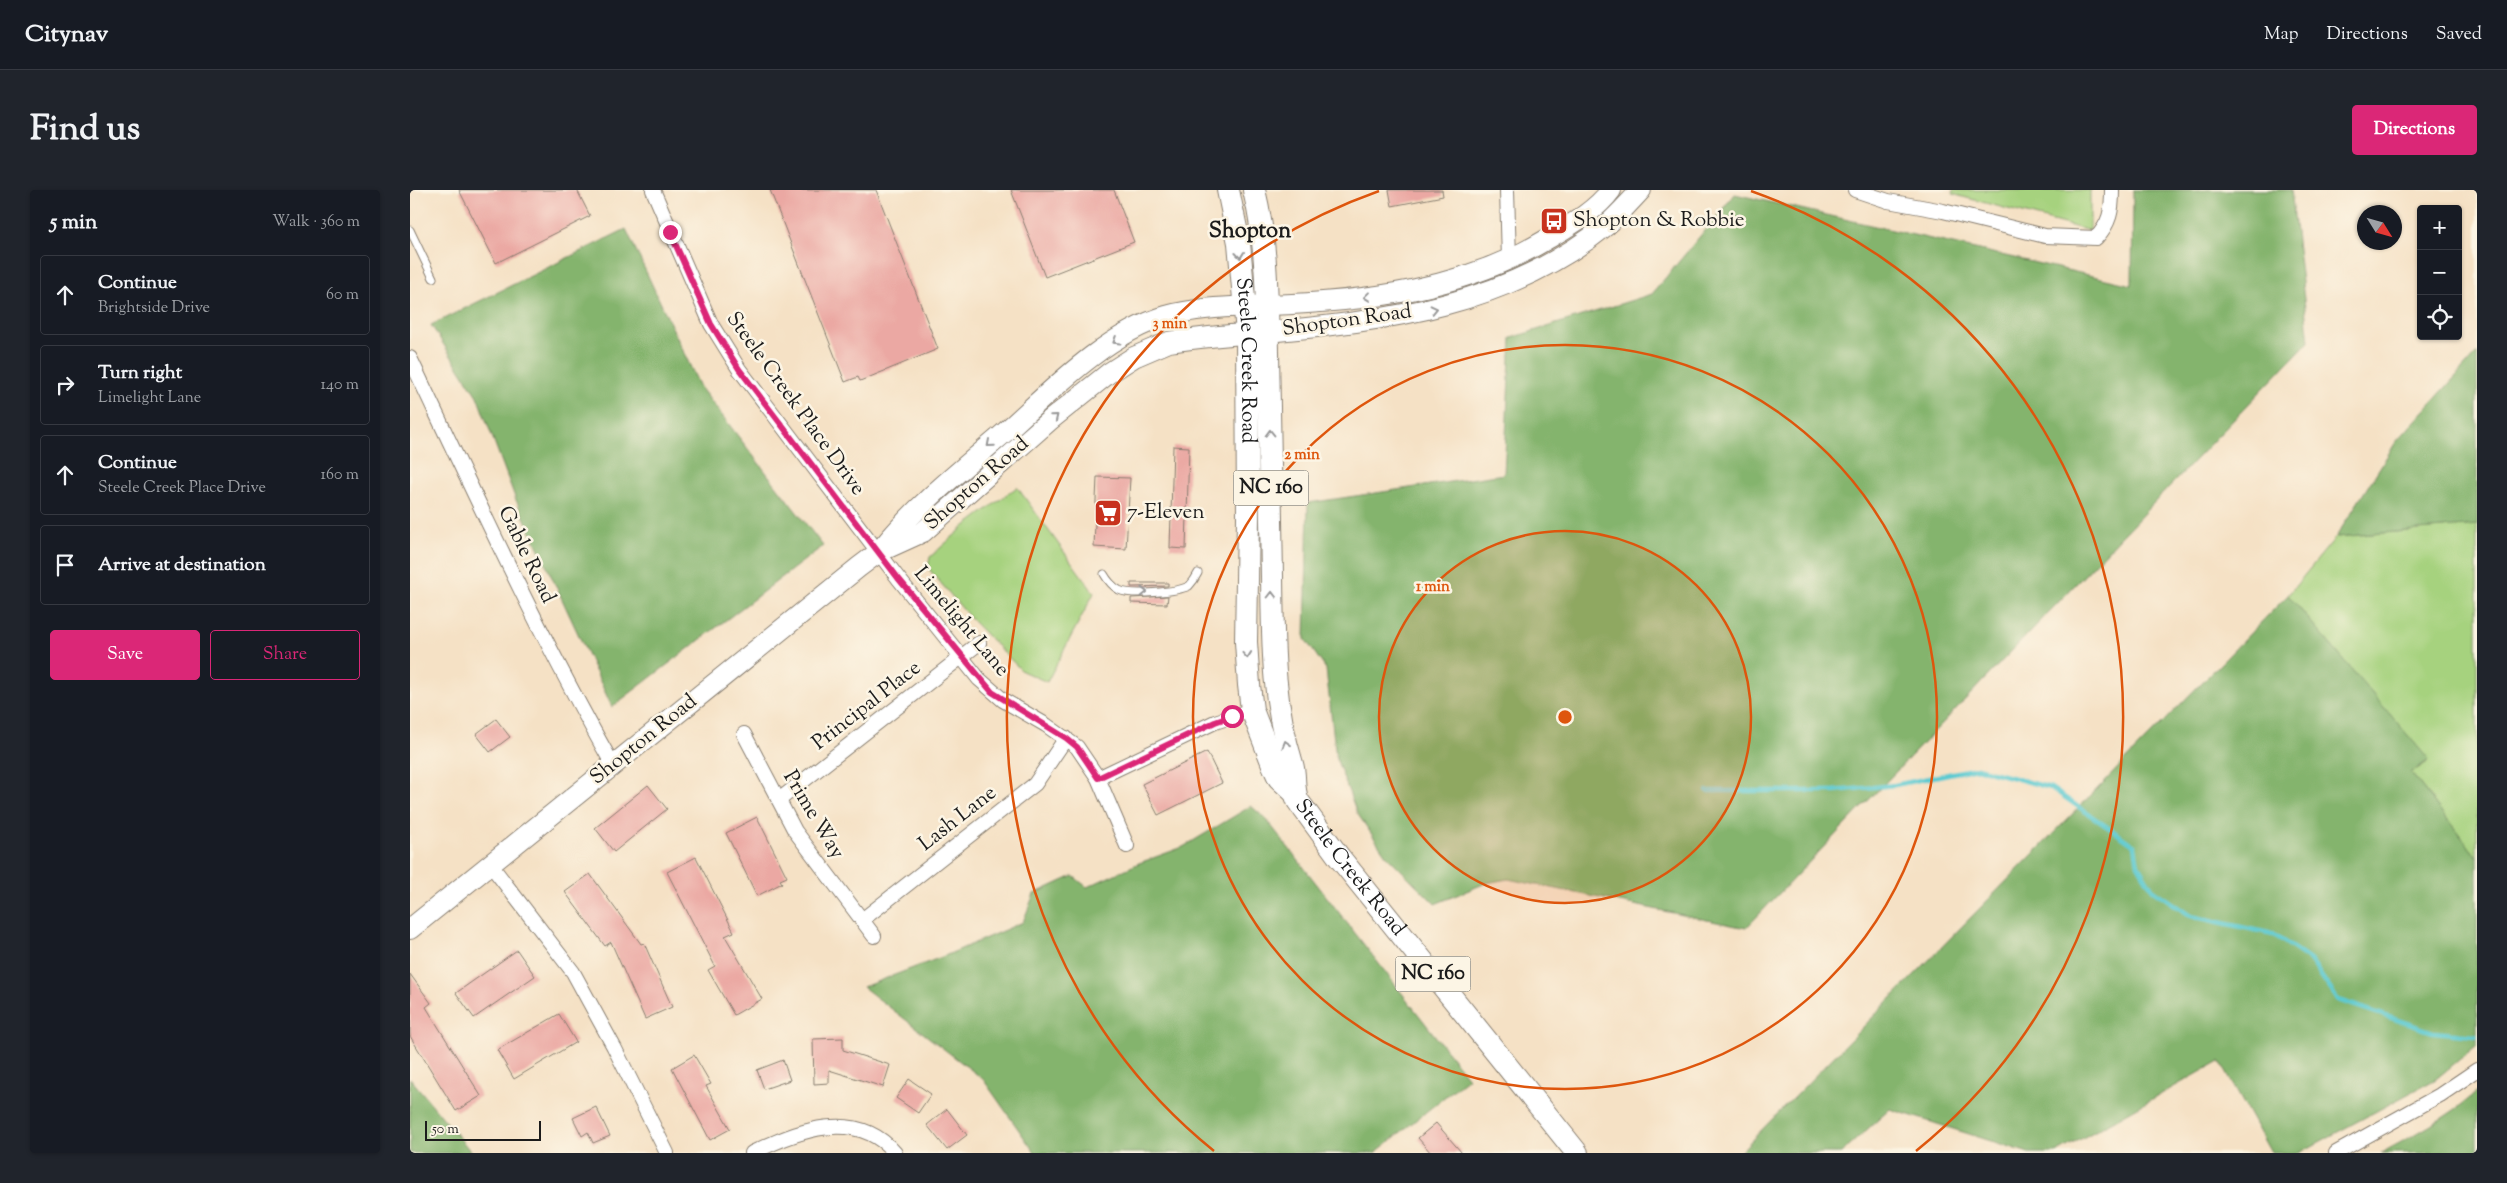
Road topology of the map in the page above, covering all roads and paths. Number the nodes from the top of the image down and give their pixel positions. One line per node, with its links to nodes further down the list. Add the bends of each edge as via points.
1 (653, 190): 15 (street, Steele Creek Place Drive, via 711,324 739,369)
2 (1228, 190): 12 (main road, Steele Creek Road / NC 160, one-way to 12)
3 (1254, 190): 12 (main road, Steele Creek Road / NC 160, via 1263,250)
4 (1507, 190): 10 (street)
5 (1611, 190): 10 (street, Shopton Road, via 1565,228)
6 (1641, 190): 13 (street, Shopton Road, one-way to 6, via 1414,313 1483,294 1565,254 1605,226)
7 (1855, 190): 8 (street, via 1888,201 2045,236 2096,238 2109,222)
8 (2112, 190)
9 (410, 230): 11 (lane)
10 (1509, 260): 12 (street, Shopton Road, one-way to 12, via 1443,284 1403,292)
11 (433, 278)
12 (1256, 305): 13 (main road, Steele Creek Road / NC 160); 15 (street, Shopton Road, one-way to 15, via 1201,309 1166,316 1133,330 1067,377 909,516)
13 (1257, 332): 15 (street, Shopton Road, one-way to 13, via 923,532 1049,421 1134,357 1169,342); 20 (main road, Steele Creek Road / NC 160, one-way to 20, via 1246,642); 25 (main road, Steele Creek Road / NC 160, one-way to 13, via 1294,767 1284,740 1276,697)
14 (410, 358): 23 (street, Gable Road, via 571,691)
15 (879, 552): 19 (street, Limelight Lane); 23 (street, Shopton Road)
16 (1198, 573): 17 (lane, one-way to 16, via 1110,584 1121,591 1131,592 1175,590 1189,585)
17 (1104, 574)
18 (979, 643): 19 (street, Principal Place)
19 (962, 657): 22 (street, Limelight Lane, via 992,692); 26 (street, Principal Place)
20 (1252, 710): 24 (street, via 1215,722); 25 (main road, Steele Creek Road / NC 160, via 1279,778)
21 (744, 734): 26 (street, Prime Way)
22 (1066, 738): 24 (street, Limelight Lane, via 1077,747); 29 (street, Lash Lane, via 1035,784)
23 (613, 765): 28 (street, Shopton Road)
24 (1098, 778): 27 (street, Limelight Lane)
25 (1294, 792): 36 (main road, Steele Creek Road / NC 160, via 1339,857)
26 (779, 800): 29 (street, Prime Way, via 806,849)
27 (1128, 846)
28 (490, 864): 30 (street, Shopton Road); 33 (street, via 574,972)
29 (862, 920): 31 (street, Prime Way)
30 (410, 930)
31 (874, 936)
32 (2477, 1070): 37 (street, via 2440,1095)
33 (666, 1153)
34 (752, 1153): 35 (street, via 802,1131 842,1127 876,1137)
35 (895, 1153)
36 (1577, 1153)
37 (2336, 1153)

